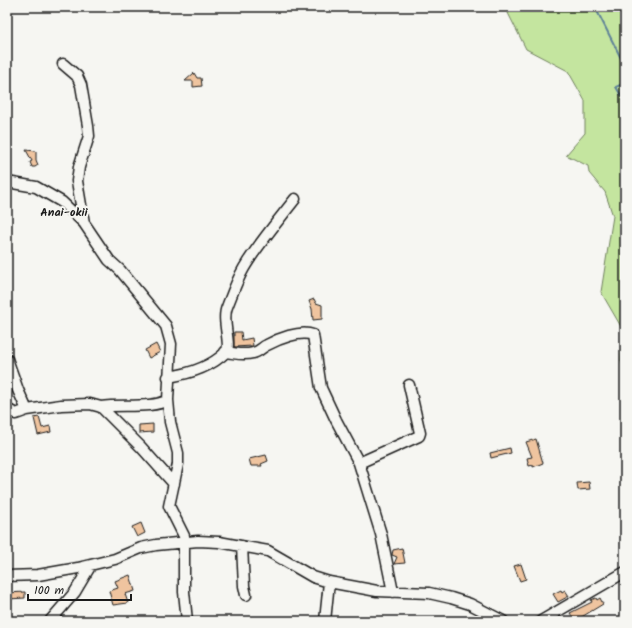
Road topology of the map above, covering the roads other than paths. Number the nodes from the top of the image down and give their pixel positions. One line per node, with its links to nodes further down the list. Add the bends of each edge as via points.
1 (63, 64): 4 (street, via 77,76 81,85 88,126 89,136 77,181)
2 (7, 182): 4 (street, via 49,193)
3 (295, 199): 5 (street, via 244,267 234,286 224,316 228,342)
4 (84, 223): 7 (street, via 109,260 166,326 171,344)
5 (225, 352): 7 (street, via 194,371); 13 (street, via 237,355 258,352 267,344 290,336 313,335 321,388)
6 (7, 359): 12 (street)
7 (168, 377): 9 (street)
8 (409, 385): 13 (street, via 419,436)
9 (168, 400): 10 (street, via 156,405); 14 (street, via 170,422 178,453)
10 (101, 407): 12 (street, via 77,404); 14 (street)
11 (7, 408): 12 (street, via 16,414)
12 (27, 410)
13 (359, 463): 21 (street, via 381,534)
14 (174, 484): 15 (street, via 169,506 184,536)
15 (183, 542): 16 (street, via 219,542); 17 (street, via 141,548 115,559); 24 (street, via 184,592)
16 (242, 546): 20 (street, via 268,551 313,577); 22 (street)
17 (91, 565): 19 (street, via 62,572); 23 (street, via 75,592)
18 (625, 572): 27 (street)
19 (7, 576)
20 (329, 582): 21 (street); 25 (street)
21 (393, 592): 26 (street, via 430,593 451,598 470,604)
22 (246, 595)
23 (50, 621)
24 (188, 621)
25 (325, 621)
26 (503, 621)
27 (541, 621)

